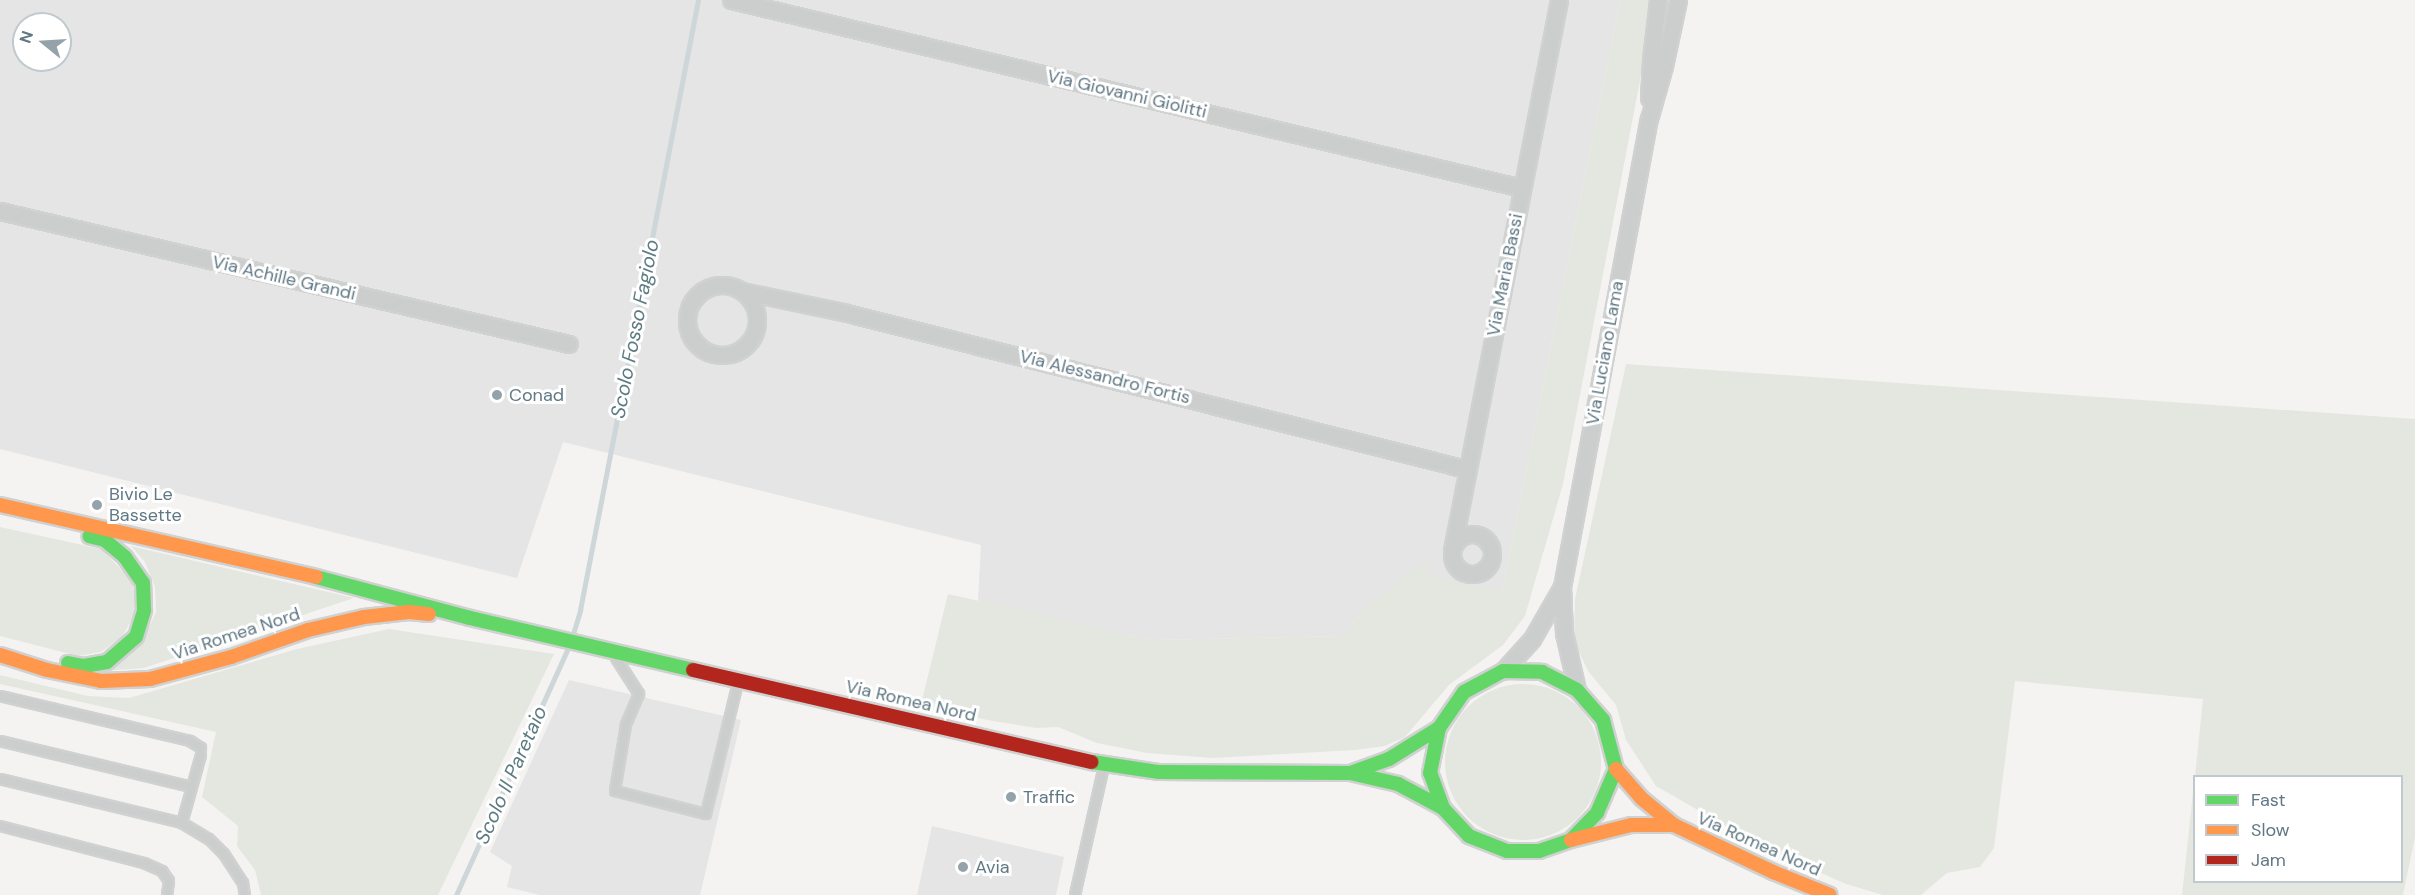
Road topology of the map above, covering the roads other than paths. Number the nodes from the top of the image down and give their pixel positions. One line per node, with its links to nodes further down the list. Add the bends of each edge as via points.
1 (733, 0): 6 (street, Via Giovanni Giolitti)
2 (1559, 0): 6 (street, Via Maria Bassi)
3 (1658, 0): 5 (street, Via Luciano Lama, via 1650,60)
4 (1677, 0): 5 (street, Via Luciano Lama)
5 (1649, 119): 14 (street, Via Luciano Lama)
6 (1522, 188): 10 (street, Via Maria Bassi)
7 (0, 211): 9 (street, Via Achille Grandi)
8 (742, 291): 8 (street, Via Alessandro Fortis, via 719,285 696,298 688,316 688,328 695,342 705,350 724,355 749,343 757,321 755,309); 10 (street, Via Alessandro Fortis, via 869,318)
9 (569, 344)
10 (1466, 469): 13 (street, Via Maria Bassi)
11 (0, 505): 12 (main road, Via Romea Nord)
12 (20, 510): 15 (main road, Via Romea Nord, via 359,587); 18 (main road, Via Romea Nord, via 105,540 125,557 143,582 144,610 136,637 107,662 84,666 47,658)
13 (1452, 551)
14 (1562, 587): 19 (street, Via Luciano Lama, via 1532,639); 21 (street, Via Luciano Lama, via 1564,633)
15 (470, 618): 16 (main road, Via Romea Nord); 18 (main road, Via Romea Nord, via 409,612 364,617 308,630 150,680 101,681)
16 (610, 649): 20 (main road, Via Romea Nord); 20 (lane, via 639,694 626,725 615,791 706,814)
17 (0, 655): 18 (main road, Via Romea Nord)
18 (15, 659)
19 (1503, 671): 21 (main road, via 1542,672); 23 (main road, via 1464,692)
20 (738, 679): 25 (main road, Via Romea Nord)
21 (1577, 690): 26 (main road, via 1603,720)
22 (0, 696): 29 (lane, via 190,741 201,748)
23 (1439, 728): 27 (main road, Via Romea Nord, via 1389,759); 30 (main road, via 1430,773)
24 (0, 741): 29 (lane)
25 (1104, 764): 27 (main road, Via Romea Nord, via 1159,772); 37 (lane)
26 (1616, 769): 32 (main road, Via Romea Nord, via 1641,798); 34 (main road, via 1597,813)
27 (1350, 773): 30 (main road, Via Romea Nord, via 1398,784)
28 (0, 779): 31 (lane)
29 (192, 787): 31 (lane)
30 (1443, 808): 34 (main road, via 1469,836 1507,851 1539,851)
31 (182, 823): 36 (lane, via 209,839 224,855 243,883)
32 (1674, 825): 34 (main road, Via Romea Nord, via 1631,825); 38 (main road, Via Romea Nord)
33 (0, 826): 35 (lane, via 144,863 162,871 169,881)
34 (1571, 840)
35 (167, 895)
36 (245, 895)
37 (1075, 895)
38 (1830, 895)

